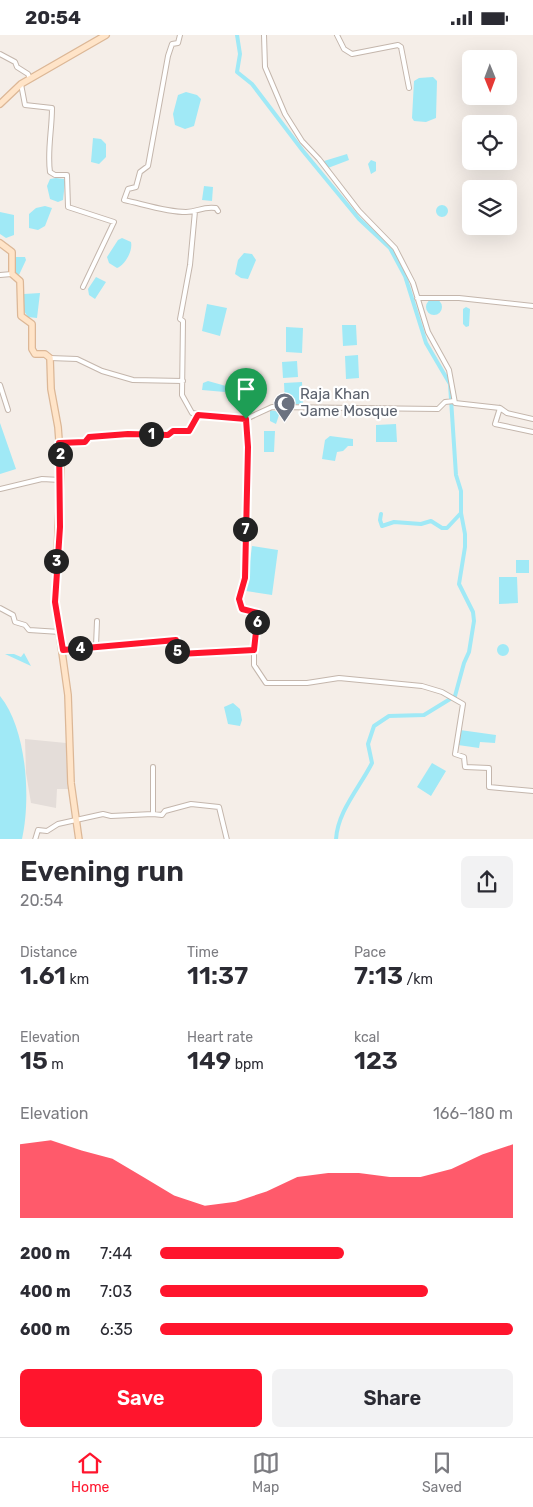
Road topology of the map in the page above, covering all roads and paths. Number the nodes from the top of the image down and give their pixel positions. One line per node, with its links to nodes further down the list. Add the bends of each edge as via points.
1 (106, 35): 6 (street)
2 (180, 35): 10 (street, via 168,56 148,166 140,172 136,187 128,189 124,200 177,211)
3 (264, 35): 16 (street, via 265,67 285,115 359,211 395,248)
4 (337, 35): 8 (street, via 344,49 352,54 401,47)
5 (0, 54): 6 (street, via 15,62 16,67)
6 (30, 79): 7 (street)
7 (21, 84): 9 (street); 15 (street, via 25,105 52,107 48,153 50,172 68,175 68,207 114,222)
8 (408, 89)
9 (0, 104)
10 (196, 211): 11 (street, via 204,207); 19 (street, via 180,319 183,321)
11 (218, 211)
12 (0, 243): 13 (street, via 12,251)
13 (12, 274): 14 (street); 18 (street, via 20,281 21,317 32,324 32,349 36,354)
14 (0, 275)
15 (84, 287)
16 (417, 298): 17 (street, via 460,298); 21 (street, via 430,337 448,370)
17 (533, 306)
18 (50, 358): 19 (street, via 77,359 102,371 133,379); 28 (street)
19 (183, 381): 24 (street, via 184,403)
20 (0, 385): 23 (street)
21 (454, 401): 22 (street); 25 (street, via 445,402 438,409 272,407)
22 (500, 408): 26 (street); 27 (street, via 496,424)
23 (8, 410)
24 (198, 415): 25 (street); 28 (street, via 189,431 173,431 168,435 89,437 85,442)
25 (246, 419): 36 (street, via 245,578 239,599 242,609 258,613)
26 (533, 419)
27 (533, 432)
28 (59, 443): 29 (street)
29 (60, 480): 30 (street, via 42,479); 33 (street, via 55,602)
30 (0, 489)
31 (0, 608): 33 (street, via 13,615 14,623 26,625 29,630)
32 (97, 621): 34 (street)
33 (60, 632): 35 (street)
34 (96, 646): 35 (street); 36 (street, via 176,640 179,654)
35 (63, 650): 40 (street)
36 (254, 650): 38 (street, via 254,665 266,683 307,683 339,678 422,686 442,692 463,704 455,754 464,757 465,767 489,768 489,787)
37 (153, 767): 39 (street)
38 (533, 791)
39 (153, 815): 40 (street, via 103,814); 43 (street, via 162,815 165,811 191,804 219,807)
40 (76, 821): 41 (street, via 58,824 47,831 38,830); 42 (street)
41 (35, 839)
42 (79, 839)
43 (227, 839)

